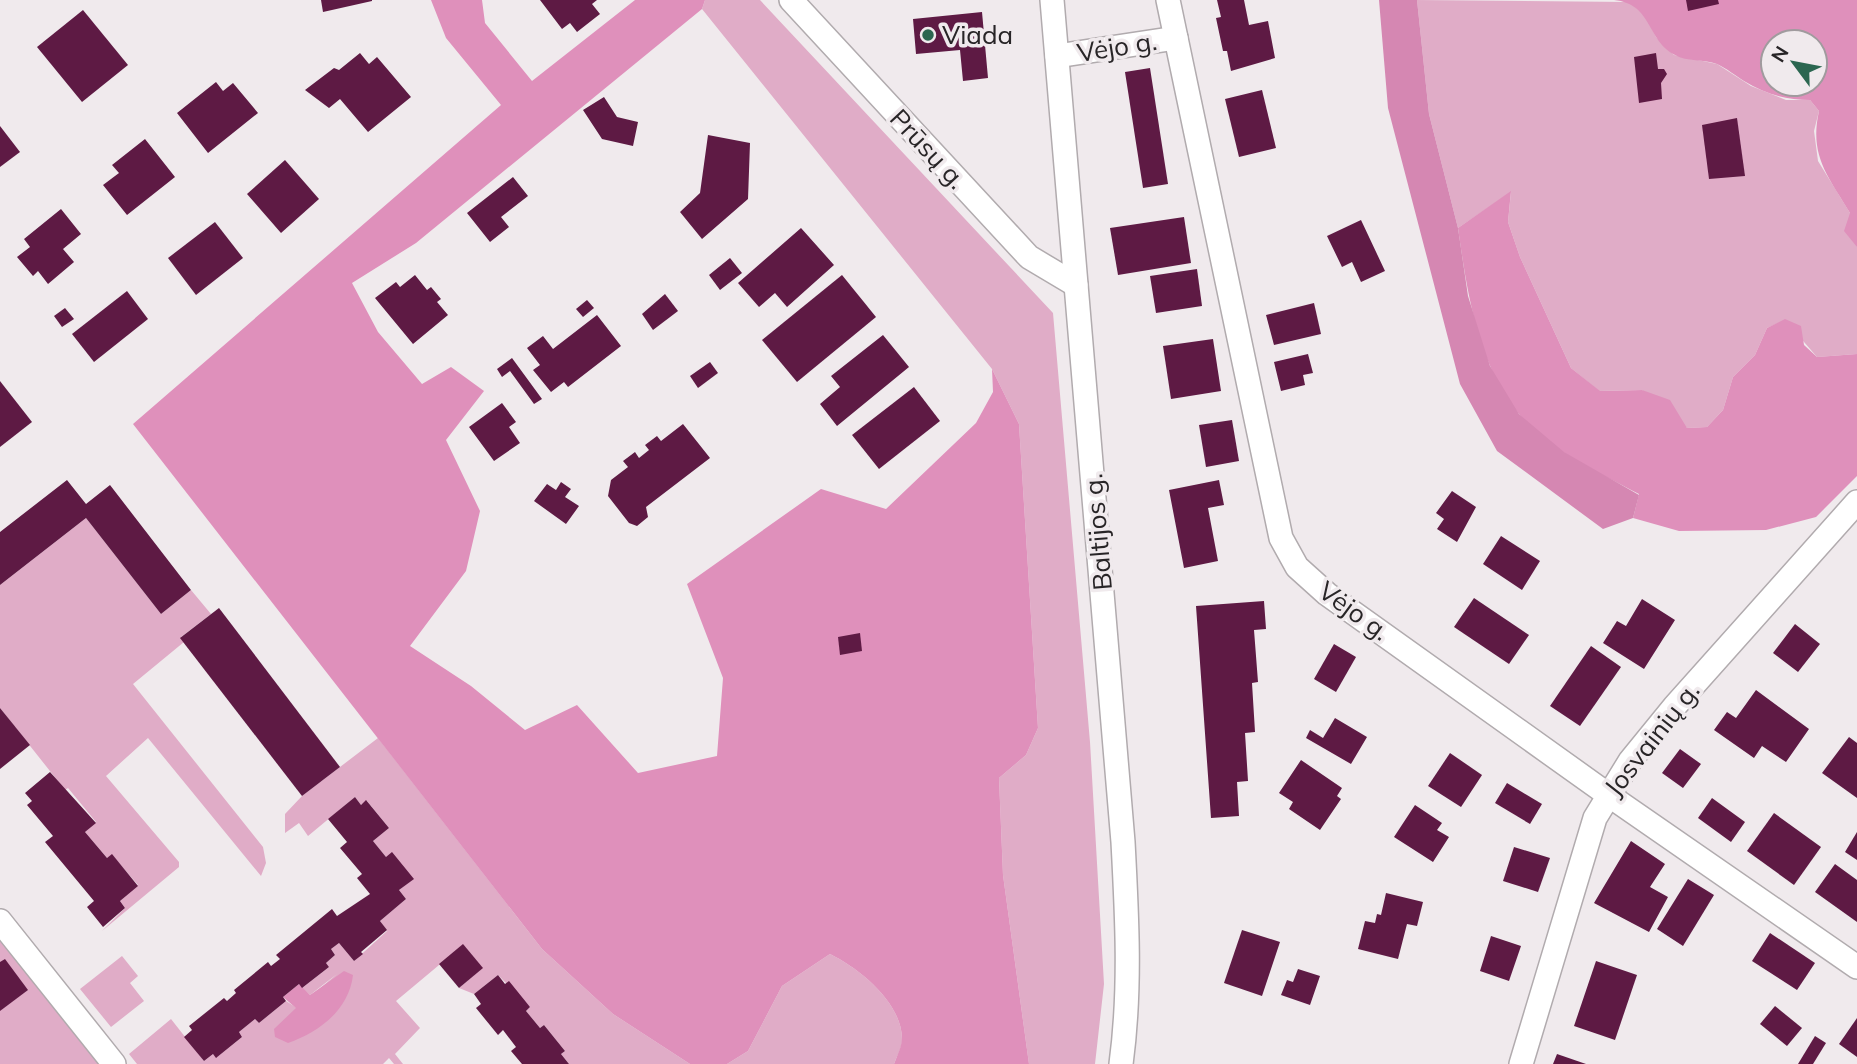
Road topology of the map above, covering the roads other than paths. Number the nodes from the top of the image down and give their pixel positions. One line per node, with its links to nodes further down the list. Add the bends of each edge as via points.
1 (791, 0): 6 (street, Prūsų g., via 1029,257)
2 (1052, 0): 5 (street, Baltijos g.)
3 (1168, 0): 4 (street, Vėjo g.)
4 (1176, 38): 5 (street, Vėjo g.); 8 (street, Vėjo g., via 1281,538 1297,567 1327,594)
5 (1057, 56): 6 (street, Baltijos g.)
6 (1076, 285): 12 (street, Baltijos g., via 1124,856 1127,1020)
7 (1857, 502): 8 (street, Josvainių g., via 1674,707)
8 (1607, 794): 10 (street, Vėjo g.); 13 (street, Josvainių g., via 1595,818)
9 (0, 921): 11 (street)
10 (1857, 967)
11 (114, 1064)
12 (1121, 1064)
13 (1521, 1064)

